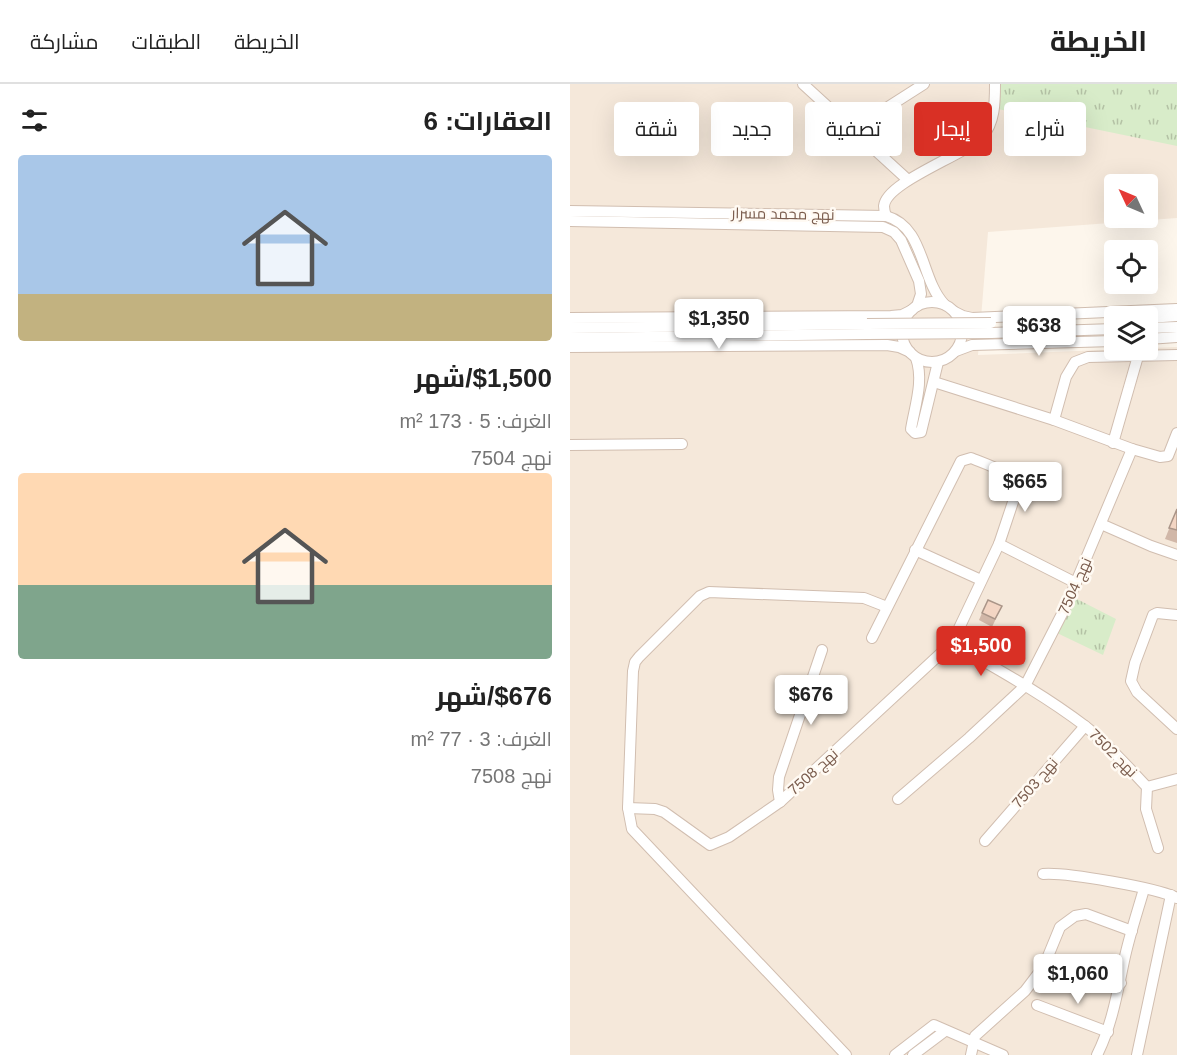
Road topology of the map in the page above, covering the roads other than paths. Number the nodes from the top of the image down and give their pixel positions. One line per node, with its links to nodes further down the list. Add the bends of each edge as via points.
1 (803, 84): 4 (street)
2 (924, 84): 5 (street)
3 (995, 84): 7 (street, via 992,120 983,136)
4 (822, 102)
5 (896, 102)
6 (881, 156): 7 (street)
7 (908, 180): 9 (street, via 886,200)
8 (570, 211): 9 (street, نهج محمد مسرار)
9 (886, 216): 11 (street, via 908,229)
10 (570, 221): 12 (street, نهج محمد مسرار, via 883,227 901,240 919,281 921,294)
11 (944, 304): 12 (street, via 928,302); 14 (street)
12 (914, 308): 17 (street, via 891,316); 31 (street, via 905,319 902,333)
13 (1177, 309): 14 (street, via 972,318)
14 (955, 312): 30 (street, via 963,331)
15 (1177, 316): 16 (street)
16 (1158, 317)
17 (570, 318)
18 (1104, 320): 21 (street)
19 (1177, 327): 22 (street)
20 (570, 328): 23 (street)
21 (991, 328): 23 (street, bridge); 24 (street)
22 (1158, 328)
23 (867, 329): 26 (street)
24 (1104, 329)
25 (1177, 337): 27 (street)
26 (570, 338)
27 (1158, 338)
28 (1104, 341): 30 (street, via 972,345)
29 (570, 347): 31 (street, via 887,345)
30 (956, 351): 36 (street)
31 (913, 355): 36 (street); 37 (street, via 920,372 911,429 915,433 921,432)
32 (1158, 355): 33 (street)
33 (1177, 355)
34 (1104, 357): 38 (street, via 1088,357 1071,365)
35 (1137, 360): 40 (street)
36 (938, 362): 37 (street)
37 (934, 382): 38 (street)
38 (1054, 420): 40 (street)
39 (1177, 433): 43 (street, via 1168,456)
40 (1113, 443): 43 (street)
41 (682, 444): 42 (street)
42 (570, 445)
43 (1132, 449): 44 (street, نهج 7504)
44 (1101, 524): 47 (street); 49 (street, نهج 7504)
45 (999, 544): 46 (street, via 1017,485 1004,474 967,458 957,467); 48 (street); 49 (street)
46 (915, 550): 48 (street); 50 (street)
47 (1177, 555)
48 (981, 580): 53 (street)
49 (1076, 583): 55 (street, نهج 7504)
50 (887, 607): 52 (street); 62 (street, via 864,598 709,592 700,596 634,662)
51 (1177, 615): 57 (street, via 1153,615 1131,681 1137,692)
52 (872, 638)
53 (952, 643): 55 (street, نهج 7502); 61 (street, نهج 7508)
54 (822, 650): 61 (street, نهج 7508, via 779,777)
55 (1025, 686): 56 (street, نهج 7502); 60 (street, نهج 7504)
56 (1085, 726): 59 (street, نهج 7502); 63 (street, نهج 7503)
57 (1177, 729)
58 (1177, 779): 59 (street)
59 (1147, 788): 64 (street, نهج 7502, via 1146,809)
60 (898, 799)
61 (780, 802): 62 (street, نهج 7508, via 729,837 710,845 664,812)
62 (628, 808): 75 (street, via 637,836)
63 (985, 841)
64 (1158, 848)
65 (1044, 874): 66 (street)
66 (1144, 889): 67 (street); 68 (street)
67 (1174, 897): 81 (street)
68 (1132, 931): 70 (street); 74 (street, via 1086,914 1075,916 1060,927 1047,960 1025,991 978,1033)
69 (1053, 961): 70 (street)
70 (1121, 983): 73 (street)
71 (1037, 1005): 73 (street)
72 (945, 1031): 74 (street); 76 (street, via 934,1025); 77 (street)
73 (1108, 1032): 80 (street)
74 (975, 1041): 78 (street); 79 (street)
75 (846, 1055)
76 (895, 1055)
77 (913, 1055)
78 (971, 1055)
79 (1003, 1055)
80 (1097, 1055)
81 (1137, 1055)

